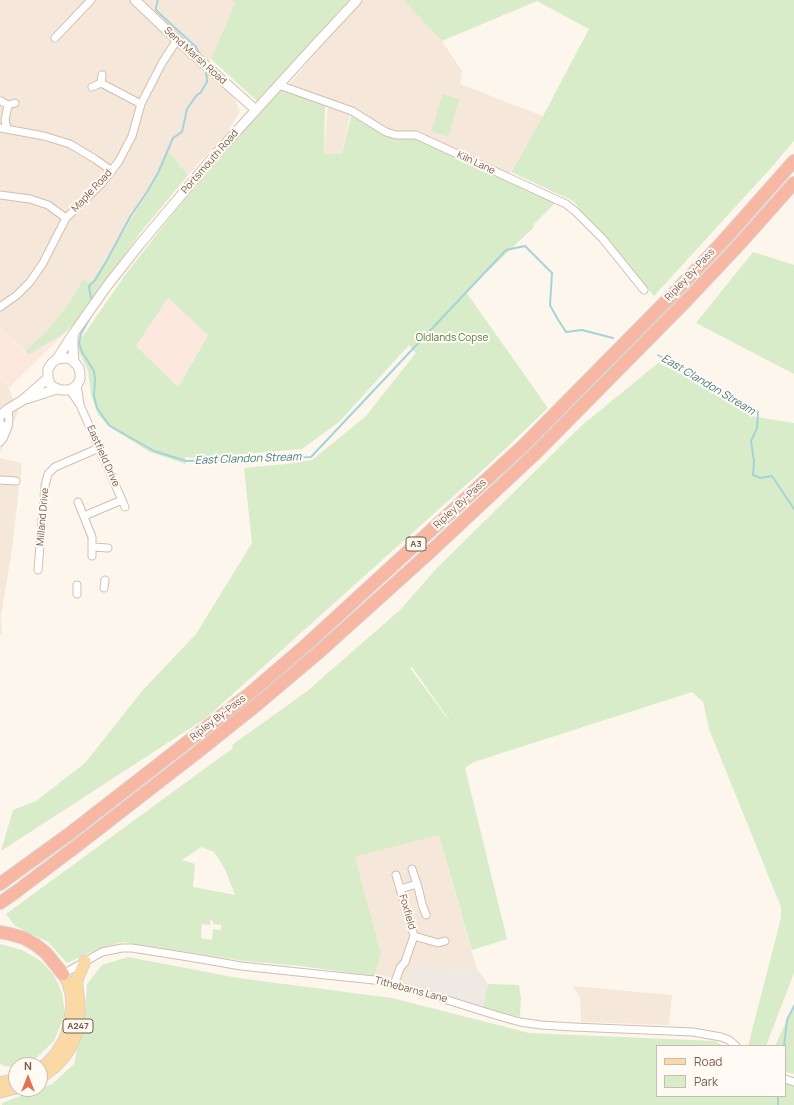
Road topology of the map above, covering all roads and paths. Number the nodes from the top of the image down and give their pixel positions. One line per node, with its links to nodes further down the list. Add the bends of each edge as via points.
1 (91, 0): 4 (street)
2 (135, 0): 5 (main road, Send Marsh Road)
3 (357, 0): 6 (main road, Portsmouth Road)
4 (55, 38)
5 (177, 40): 9 (street, Maple Road); 10 (main road, Send Marsh Road)
6 (279, 85): 10 (main road, Portsmouth Road); 17 (street, Kiln Lane, via 352,111 386,132 416,136 566,204 598,234)
7 (92, 87): 9 (street, via 102,79)
8 (1, 101): 11 (street, via 12,104)
9 (141, 104): 13 (street, Maple Road, via 132,136)
10 (256, 110): 19 (main road, Portsmouth Road, via 140,244)
11 (4, 129): 13 (street, via 44,136 70,144)
12 (794, 161): 44 (highway, Ripley By-Pass / A3, via 675,292 529,440 306,645 249,694 69,834)
13 (112, 170): 16 (street, Maple Road)
14 (794, 183): 47 (highway, Ripley By-Pass / A3, via 687,300 535,454 318,654 66,854)
15 (0, 195): 16 (street, via 48,205)
16 (66, 218): 18 (street, Maple Road, via 43,263 30,282 18,295)
17 (644, 290)
18 (0, 307)
19 (73, 334): 20 (main road, Portsmouth Road); 21 (main road)
20 (57, 359): 21 (main road, via 66,358); 22 (main road, Portsmouth Road, via 48,369)
21 (74, 362): 23 (main road, via 79,368 80,379)
22 (48, 378): 24 (main road, via 50,384); 25 (main road, Portsmouth Road)
23 (73, 387): 24 (main road, Portsmouth Road); 29 (street, Eastfield Drive)
24 (57, 389): 25 (main road, Portsmouth Road)
25 (23, 400): 26 (main road, Portsmouth Road)
26 (8, 409): 27 (main road, Portsmouth Road); 28 (street, via 8,426 0,442)
27 (0, 416)
28 (0, 422)
29 (99, 448): 33 (street, Eastfield Drive, via 124,504); 37 (street, Milland Drive, via 55,467 48,474)
30 (0, 480): 31 (street)
31 (16, 480)
32 (78, 502): 33 (street)
33 (84, 516): 34 (street)
34 (93, 546): 35 (street); 36 (street)
35 (108, 548)
36 (92, 556)
37 (38, 570)
38 (105, 580): 40 (street)
39 (77, 586): 41 (street)
40 (104, 588)
41 (77, 594)
42 (412, 868): 45 (street, Foxfield)
43 (396, 875): 46 (street, Foxfield)
44 (0, 884)
45 (417, 884): 46 (street, Foxfield); 48 (street, Foxfield)
46 (400, 889): 50 (street, Foxfield)
47 (0, 902)
48 (426, 915)
49 (0, 932): 53 (highway, via 24,938 36,945)
50 (414, 936): 51 (street, Foxfield, via 438,943); 54 (street, Foxfield)
51 (445, 941)
52 (85, 961): 53 (street, Tithebarns Lane); 54 (street, Tithebarns Lane, via 102,952 132,948 241,966 374,980); 57 (main road, A247, via 76,987 79,1003 76,1035 64,1057)
53 (63, 974): 56 (main road, A247, via 71,994 69,1026 65,1040)
54 (394, 985): 55 (street, Tithebarns Lane, via 520,1022 573,1028 693,1032 721,1037)
55 (735, 1045)
56 (48, 1063)
57 (48, 1072)

